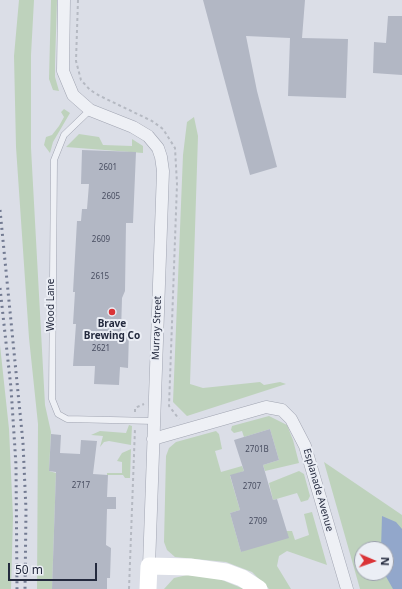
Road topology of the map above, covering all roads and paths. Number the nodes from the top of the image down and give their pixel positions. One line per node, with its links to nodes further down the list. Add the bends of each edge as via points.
1 (64, 0): 3 (street, Murray Street, via 63,71 73,95)
2 (78, 0): 8 (path, via 76,61 81,80 100,96 152,121 163,129 175,148 177,184 169,406)
3 (90, 110): 6 (street, Murray Street, via 133,127 148,136 158,148 161,157 163,171); 6 (lane, Wood Lane, via 64,136 54,160 52,400 58,414 67,419)
4 (150, 404): 5 (path, via 135,408)
5 (135, 413)
6 (154, 421): 9 (street, Murray Street)
7 (135, 425): 11 (path)
8 (188, 429): 9 (street, Esplanade Avenue); 14 (street, Esplanade Avenue, via 266,407 282,410 291,419 305,446)
9 (153, 439): 10 (street, Murray Street)
10 (149, 566): 12 (main road, Murray Street); 13 (main road, via 226,572)
11 (129, 589)
12 (148, 589)
13 (259, 589)
14 (347, 589)

